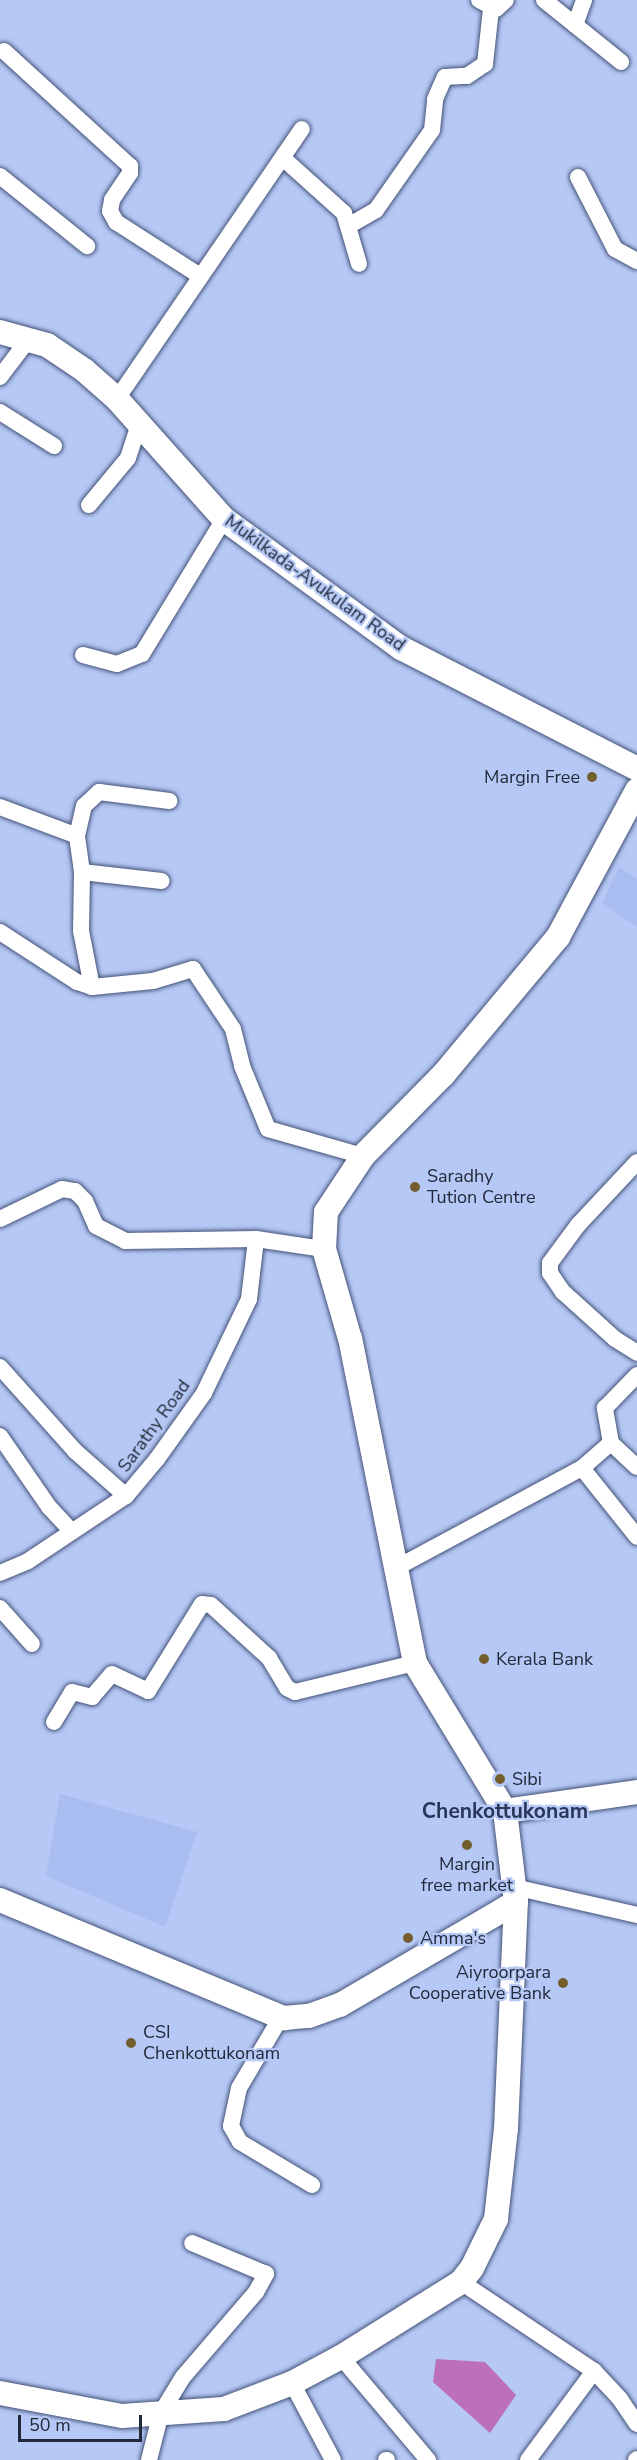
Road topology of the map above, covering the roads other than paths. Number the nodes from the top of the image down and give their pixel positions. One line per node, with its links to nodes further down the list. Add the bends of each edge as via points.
1 (544, 0): 4 (street)
2 (584, 0): 4 (street)
3 (492, 3): 11 (street, via 485,64 467,76 445,77 435,99 432,130 376,210)
4 (575, 25): 6 (street)
5 (4, 51): 15 (street, via 130,166 130,173 112,200 110,211 116,222)
6 (621, 62)
7 (302, 129): 8 (street)
8 (284, 159): 11 (street, via 336,204); 15 (street)
9 (0, 176): 12 (street)
10 (578, 177): 13 (street, via 615,249)
11 (350, 225): 14 (street)
12 (87, 246)
13 (637, 261)
14 (359, 264)
15 (200, 276): 19 (street)
16 (0, 332): 17 (main road, Mukilkada-Avukulam Road)
17 (28, 340): 18 (street); 19 (main road, Mukilkada-Avukulam Road, via 56,351)
18 (0, 377)
19 (117, 399): 21 (main road, Mukilkada-Avukulam Road)
20 (0, 412): 22 (street)
21 (139, 424): 23 (street, via 128,458); 24 (main road, Mukilkada-Avukulam Road)
22 (54, 446)
23 (89, 504)
24 (224, 519): 25 (street, via 142,654 117,664); 26 (main road, Mukilkada-Avukulam Road, via 401,648)
25 (83, 655)
26 (637, 769)
27 (637, 790): 35 (main road, via 558,937 444,1075)
28 (169, 801): 30 (street, via 99,792 84,806)
29 (0, 807): 30 (street)
30 (76, 836): 31 (street)
31 (82, 872): 32 (street); 34 (street, via 81,931)
32 (161, 881)
33 (0, 932): 34 (street, via 77,982)
34 (92, 987): 35 (street, via 153,981 193,969 233,1029 242,1066 268,1130)
35 (363, 1156): 39 (main road, via 326,1212)
36 (637, 1162): 40 (street, via 578,1225 550,1263 550,1273 578,1307)
37 (0, 1219): 38 (street, via 62,1189 75,1191 85,1201 96,1226 125,1241)
38 (256, 1239): 39 (street); 47 (street, Sarathy Road, via 249,1299 204,1393)
39 (324, 1249): 50 (main road, via 350,1339)
40 (637, 1353)
41 (0, 1367): 47 (street, via 75,1451)
42 (637, 1375): 44 (street, via 605,1408)
43 (0, 1436): 48 (street, via 49,1507)
44 (611, 1443): 45 (street); 46 (street)
45 (637, 1467)
46 (582, 1468): 49 (street); 50 (street)
47 (126, 1496): 48 (street, Sarathy Road)
48 (71, 1531): 51 (street, Sarathy Road, via 28,1561)
49 (637, 1537)
50 (396, 1568): 54 (main road)
51 (0, 1572)
52 (0, 1608): 53 (street)
53 (32, 1644)
54 (415, 1663): 55 (street, via 295,1692 287,1688 269,1659 211,1605 202,1604 148,1691 112,1674 92,1697 72,1692); 57 (main road)
55 (54, 1722)
56 (637, 1792): 57 (main road)
57 (505, 1811): 58 (main road)
58 (515, 1894): 60 (street); 61 (main road, via 340,2005 309,2016); 64 (main road, via 506,2129 496,2219 472,2268)
59 (0, 1900): 61 (main road)
60 (637, 1915)
61 (281, 2017): 62 (street, via 240,2088 231,2126 240,2142)
62 (312, 2185)
63 (192, 2243): 69 (street, via 266,2274 256,2292 183,2377)
64 (460, 2282): 65 (main road); 66 (street)
65 (341, 2357): 67 (main road); 73 (street)
66 (594, 2372): 70 (street); 74 (street)
67 (292, 2383): 69 (main road, via 224,2409); 72 (street)
68 (0, 2393): 69 (main road, via 122,2416)
69 (161, 2413): 71 (street)
70 (636, 2420)
71 (149, 2460)
72 (333, 2460)
73 (428, 2460)
74 (528, 2460)

